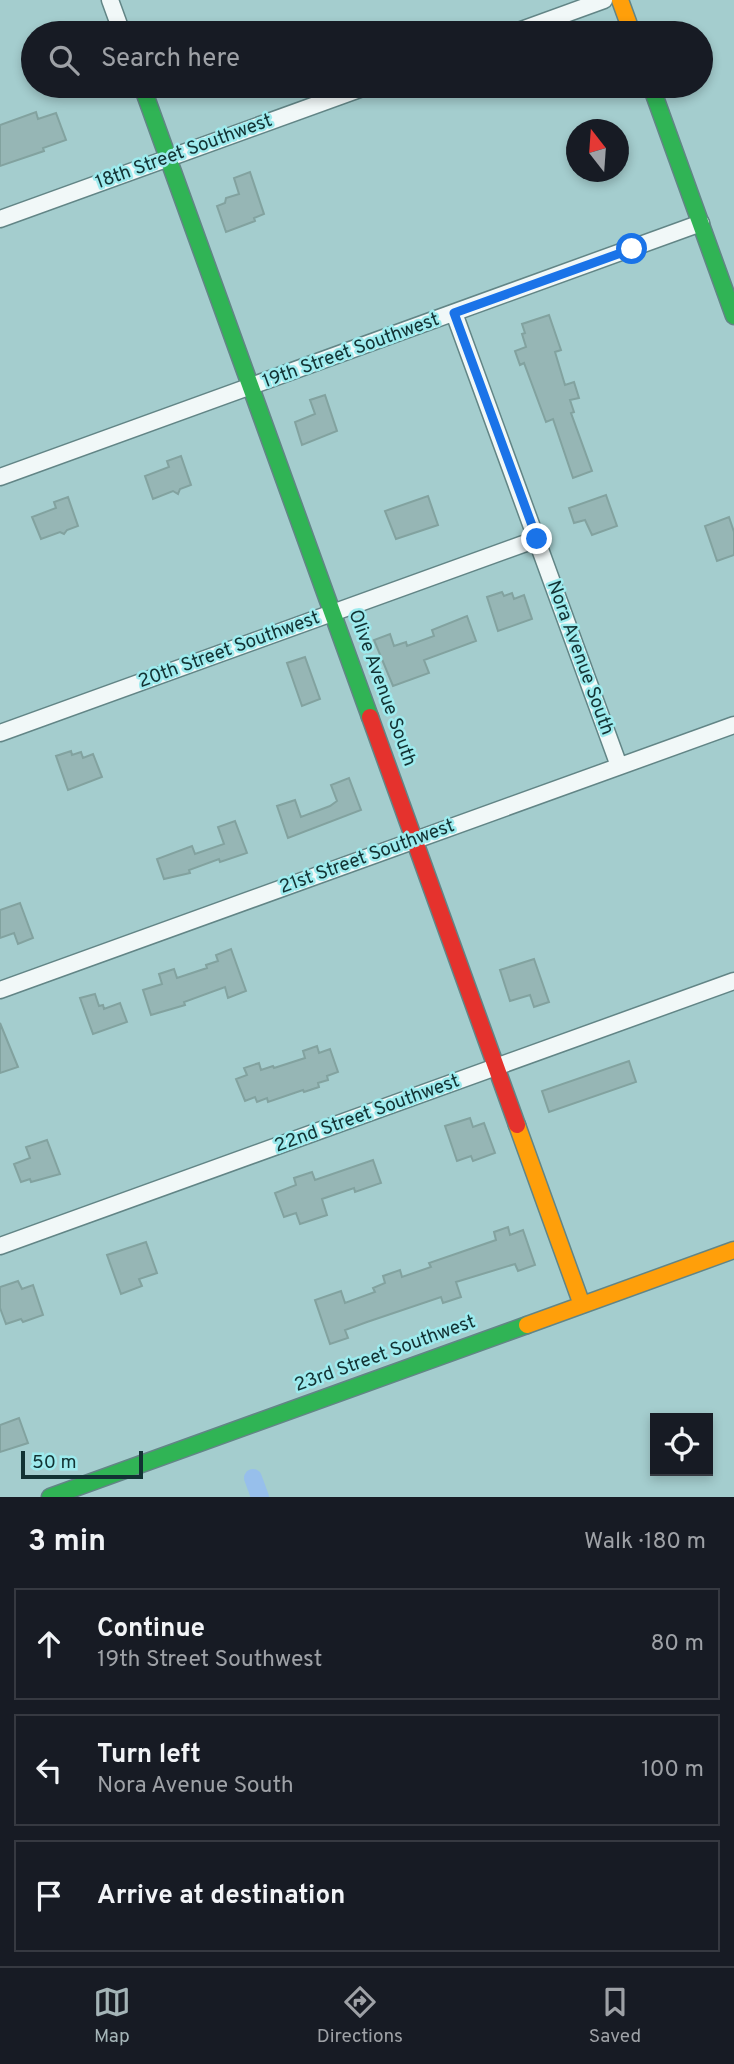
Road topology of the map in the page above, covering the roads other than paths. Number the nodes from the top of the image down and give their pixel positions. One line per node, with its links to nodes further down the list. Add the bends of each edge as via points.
1 (110, 0): 4 (street)
2 (604, 0): 5 (street)
3 (620, 0): 6 (street)
4 (118, 21)
5 (546, 21)
6 (628, 21)
7 (146, 98): 10 (street, Olive Avenue South)
8 (335, 98): 10 (street, 18th Street Southwest)
9 (655, 98): 12 (street)
10 (168, 158): 11 (street, 18th Street Southwest); 15 (street, Olive Avenue South)
11 (0, 219)
12 (701, 223): 13 (street, 19th Street Southwest); 14 (street)
13 (454, 313): 15 (street, 19th Street Southwest); 17 (street, Nora Avenue South)
14 (734, 316)
15 (251, 387): 16 (street, 19th Street Southwest); 18 (street, Olive Avenue South)
16 (0, 477)
17 (537, 539): 18 (street, 20th Street Southwest); 21 (street, Nora Avenue South)
18 (332, 612): 20 (street, 20th Street Southwest); 22 (street, Olive Avenue South)
19 (734, 725): 21 (street, 21st Street Southwest)
20 (0, 733)
21 (619, 766): 22 (street, 21st Street Southwest)
22 (415, 840): 24 (street, 21st Street Southwest); 25 (street, Olive Avenue South)
23 (734, 981): 25 (street, 22nd Street Southwest)
24 (0, 990)
25 (496, 1067): 26 (street, 22nd Street Southwest); 28 (street, Olive Avenue South)
26 (0, 1246)
27 (734, 1250): 28 (street, 23rd Street Southwest)
28 (582, 1305): 29 (street, 23rd Street Southwest)
29 (50, 1497)

